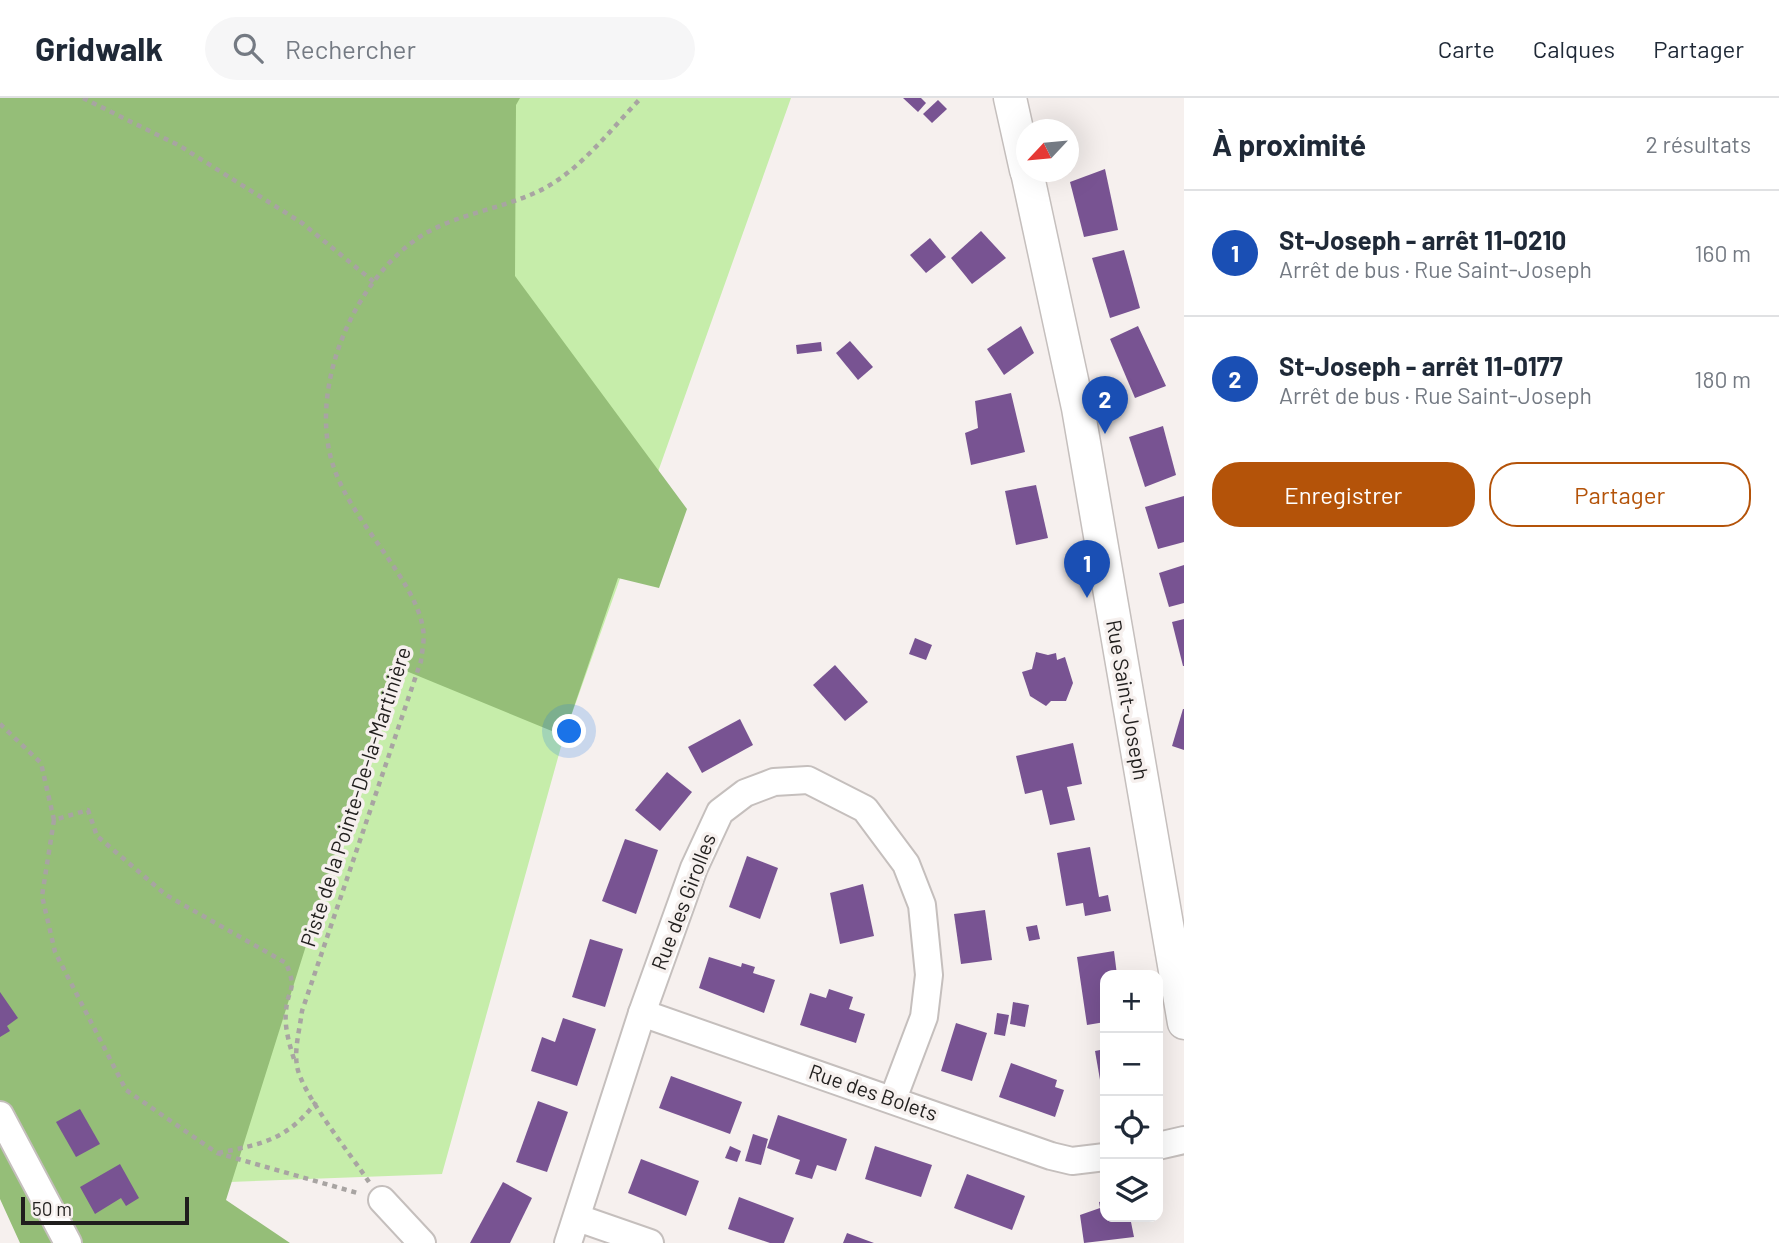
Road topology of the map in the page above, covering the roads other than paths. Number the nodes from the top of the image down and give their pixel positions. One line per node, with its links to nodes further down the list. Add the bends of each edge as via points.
1 (1010, 98): 2 (street, Rue Saint-Joseph)
2 (1016, 124)
3 (1029, 182): 5 (street, Rue Saint-Joseph, via 1078,408)
4 (642, 1013): 6 (street, Rue des Bolets); 6 (street, Rue des Girolles, via 694,868 720,812 745,793 774,782 808,780 865,809 906,864 922,905 929,975 924,1017); 12 (street, Rue des Girolles)
5 (1184, 1023)
6 (893, 1099): 10 (street, Rue des Bolets, via 1051,1156 1072,1161)
7 (0, 1115): 13 (street)
8 (1184, 1140): 9 (street)
9 (1163, 1145)
10 (1100, 1158)
11 (382, 1200): 14 (street)
12 (578, 1218): 15 (street, Rue des Girolles); 16 (street)
13 (68, 1243)
14 (422, 1243)
15 (568, 1243)
16 (650, 1243)

